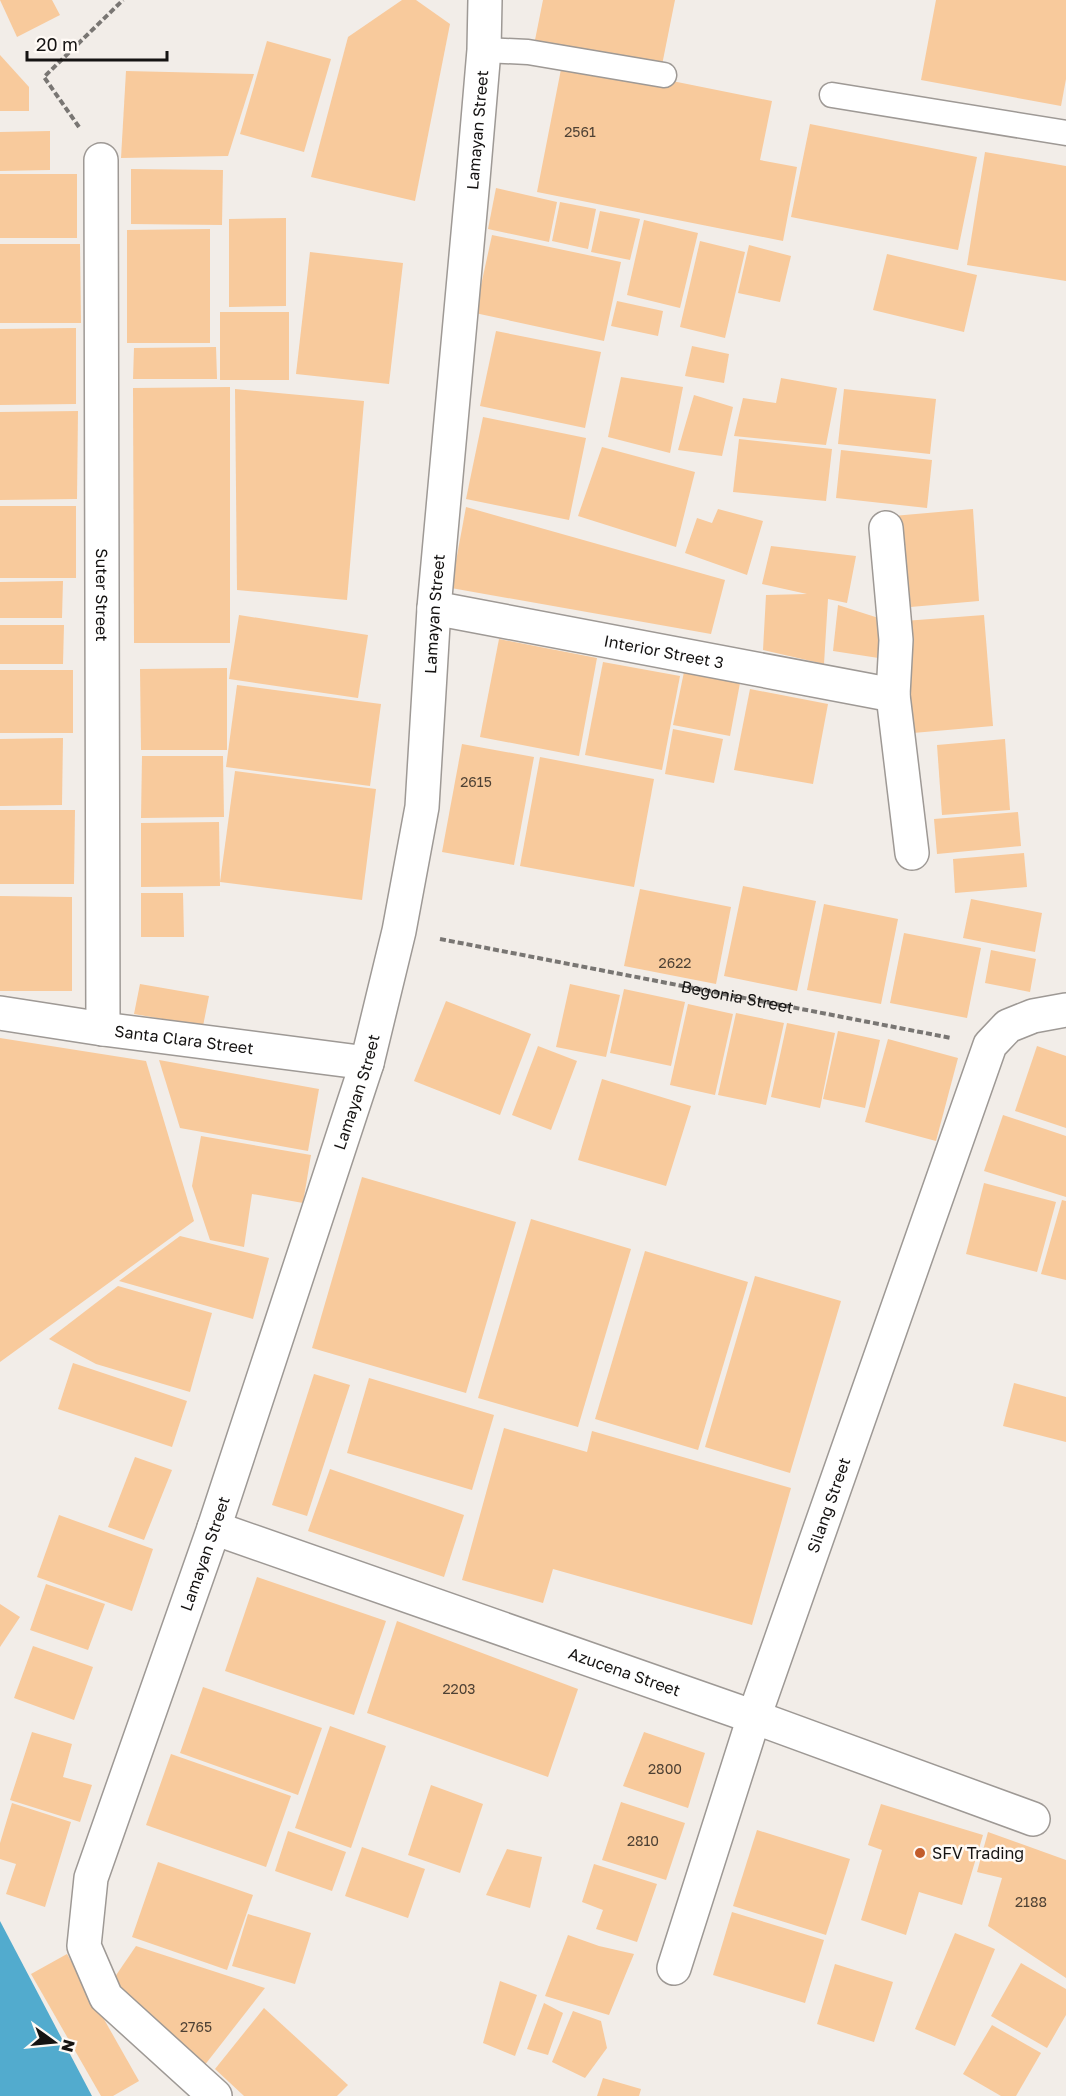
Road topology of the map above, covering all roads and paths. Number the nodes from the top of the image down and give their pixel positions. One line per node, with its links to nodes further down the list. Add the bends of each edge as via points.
1 (123, 0): 7 (path, via 44,77)
2 (485, 0): 3 (street, Lamayan Street)
3 (484, 50): 4 (lane, via 528,52); 9 (street, Lamayan Street)
4 (664, 75)
5 (832, 96): 6 (lane)
6 (1066, 134)
7 (101, 160): 15 (street, Suter Street)
8 (886, 528): 10 (street, via 896,640)
9 (434, 608): 10 (street, Interior Street 3); 12 (street, Lamayan Street, via 422,807)
10 (893, 695): 11 (street)
11 (912, 853)
12 (399, 931): 16 (path, Begonia Street); 17 (street, Lamayan Street)
13 (1066, 1010): 16 (street, via 1008,1026)
14 (0, 1013): 15 (street, Santa Clara Street)
15 (103, 1029): 17 (street, Santa Clara Street)
16 (990, 1045): 19 (street, Silang Street)
17 (367, 1063): 18 (street, Lamayan Street)
18 (214, 1528): 19 (street, Azucena Street); 22 (street, Lamayan Street, via 91,1878 84,1947 106,1997)
19 (754, 1717): 20 (street, Azucena Street); 21 (street, Silang Street)
20 (1033, 1818)
21 (674, 1968)
22 (215, 2096)

